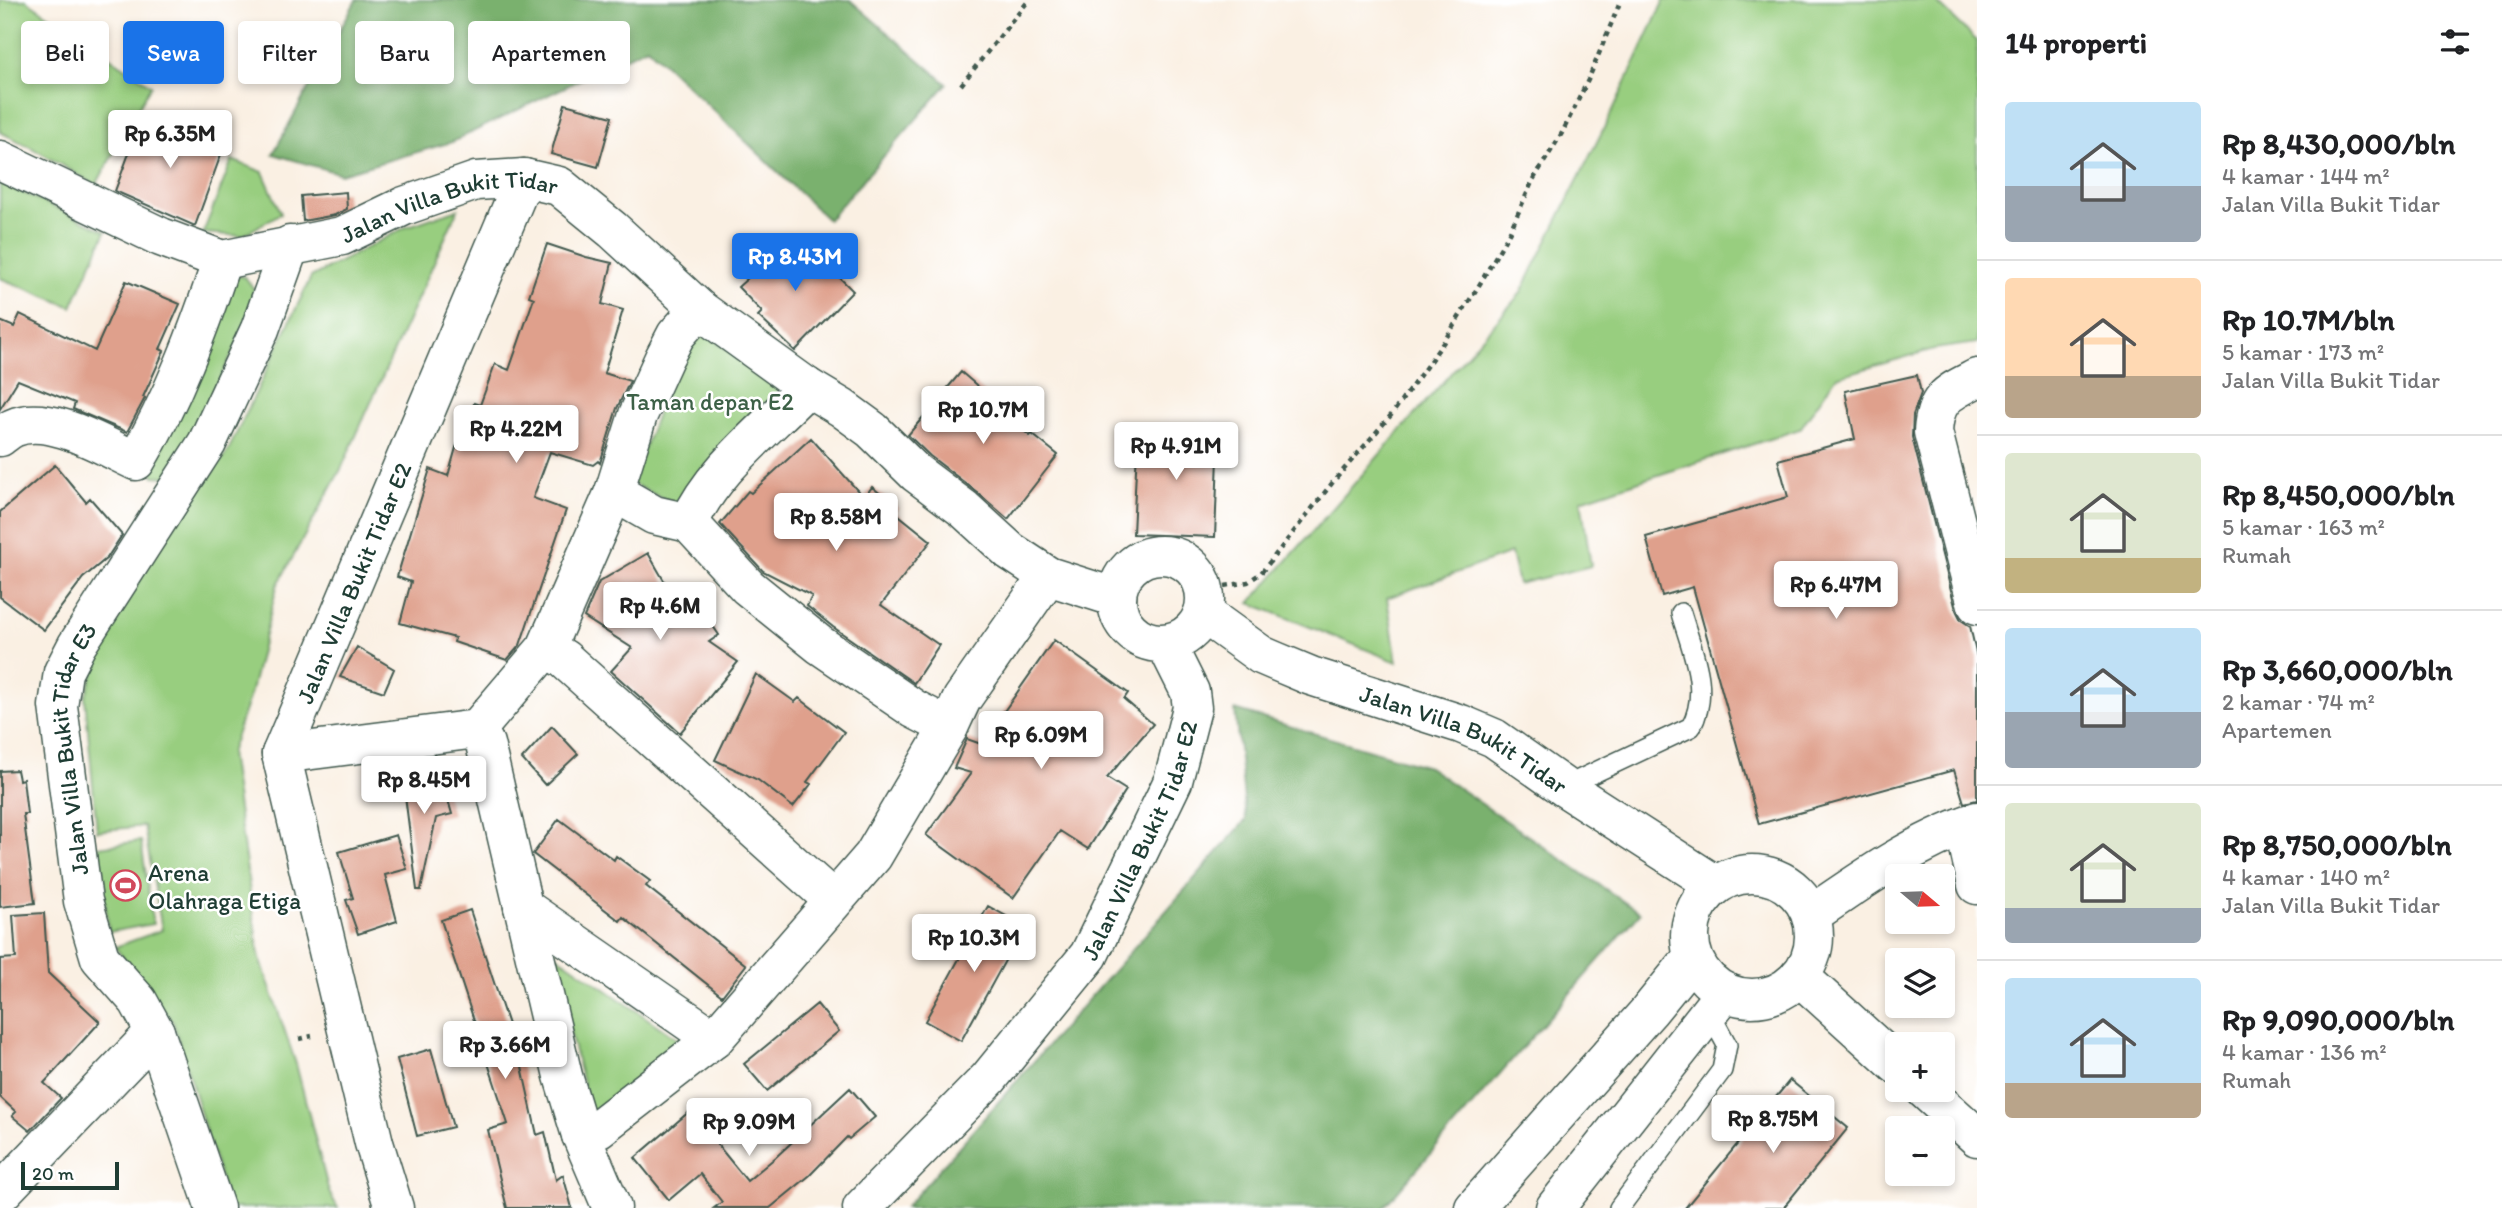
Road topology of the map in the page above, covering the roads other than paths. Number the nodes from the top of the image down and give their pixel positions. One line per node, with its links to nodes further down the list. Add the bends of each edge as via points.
1 (0, 160): 4 (street, via 161,237)
2 (524, 178): 3 (street, Jalan Villa Bukit Tidar, via 476,181 404,206 342,236); 5 (street, Jalan Villa Bukit Tidar, via 559,186); 22 (street, Jalan Villa Bukit Tidar E2)
3 (290, 245): 4 (street, Jalan Villa Bukit Tidar); 11 (street, Jalan Villa Bukit Tidar E3, via 260,329 207,443)
4 (222, 260): 9 (street, via 197,334)
5 (699, 309): 7 (street, Jalan Villa Bukit Tidar); 10 (street, via 676,335 664,358 638,415)
6 (1977, 379): 16 (street, via 1947,393 1934,412 1933,432)
7 (807, 387): 12 (street, via 717,480); 13 (street, Jalan Villa Bukit Tidar, via 862,423 1010,551)
8 (0, 437): 9 (street, via 37,422 74,432)
9 (135, 461): 11 (street)
10 (614, 492): 12 (street, via 654,514); 19 (street)
11 (163, 510): 33 (street, Jalan Villa Bukit Tidar E3, via 77,645 63,672 58,706 83,901 93,935 100,958 138,1001)
12 (689, 523): 20 (street, via 748,587 820,645 914,709)
13 (1048, 576): 15 (street, Jalan Villa Bukit Tidar); 20 (street, via 973,681)
14 (1208, 596): 15 (street, via 1193,570 1177,558 1163,555 1149,557 1126,572); 18 (street, via 1189,634); 23 (street, Jalan Villa Bukit Tidar, via 1261,655 1494,738)
15 (1117, 598): 18 (street, via 1126,627 1151,643)
16 (1977, 605)
17 (1681, 613): 23 (lane, via 1700,677 1701,703 1691,727)
18 (1166, 644): 43 (street, Jalan Villa Bukit Tidar E2, via 1190,692 1192,708 1173,781 1088,956 989,1078)
19 (546, 648): 21 (street); 27 (street, via 564,659)
20 (949, 727): 27 (street, via 873,856)
21 (477, 729): 22 (street); 28 (street, via 485,744)
22 (281, 754): 41 (street, via 374,1143)
23 (1564, 787): 25 (street, Jalan Villa Bukit Tidar)
24 (1970, 824): 26 (street); 29 (street, via 1874,871)
25 (1716, 885): 29 (street, via 1746,874 1774,878 1791,887); 30 (street, via 1694,914 1690,933)
26 (1977, 885)
27 (833, 900): 34 (street)
28 (523, 907): 34 (street); 37 (street)
29 (1811, 915): 31 (street, via 1813,949)
30 (1693, 957): 32 (street); 44 (street)
31 (1799, 976): 32 (street, via 1768,996); 35 (street)
32 (1717, 1002): 45 (street); 46 (lane, via 1727,1045 1722,1070)
33 (155, 1032): 39 (street); 40 (street, Jalan Villa Bukit Tidar E3)
34 (714, 1040): 37 (street, via 599,1128)
35 (1885, 1054)
36 (1938, 1102): 38 (street)
37 (581, 1135): 42 (street)
38 (1977, 1137)
39 (3, 1182)
40 (215, 1208)
41 (394, 1208)
42 (612, 1208)
43 (862, 1208)
44 (1474, 1208)
45 (1555, 1208)
46 (1619, 1208)

